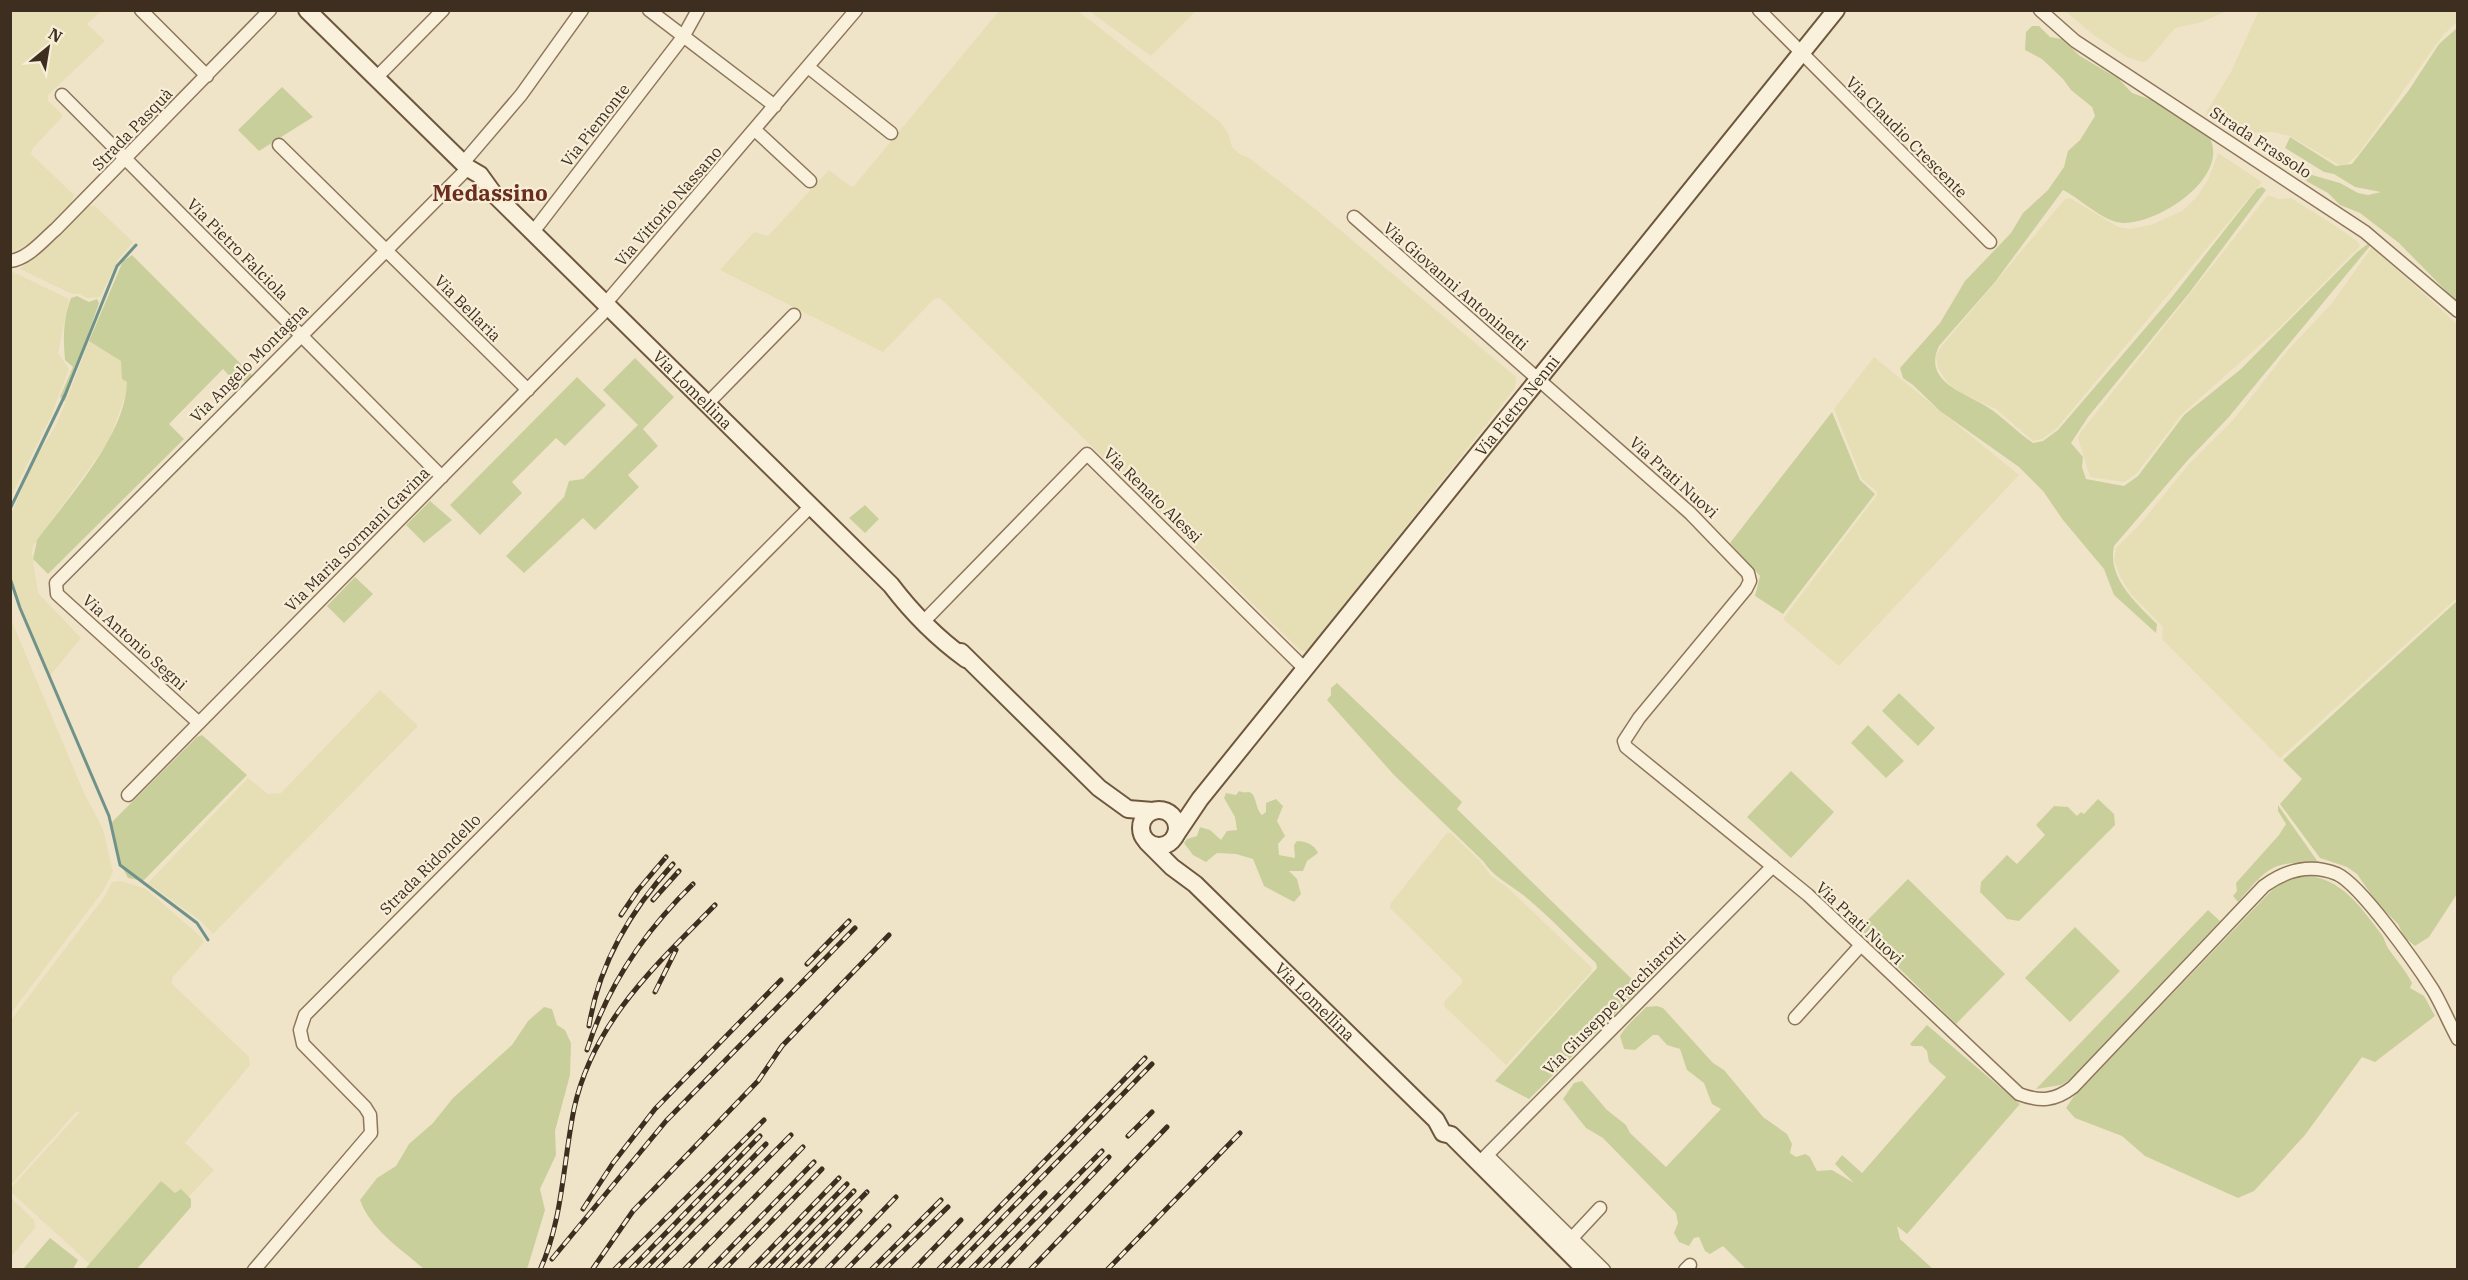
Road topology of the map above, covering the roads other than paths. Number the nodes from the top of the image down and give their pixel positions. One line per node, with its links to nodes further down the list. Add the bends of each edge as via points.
1 (141, 10): 15 (street)
2 (270, 10): 15 (street, Strada Pasquà)
3 (307, 10): 16 (main road, Via Lomellina)
4 (443, 10): 16 (street)
5 (582, 10): 23 (street, Via Angelo Montagna)
6 (649, 10): 12 (street)
7 (698, 10): 12 (street, Via Piemonte)
8 (856, 10): 14 (street, Via Vittorio Nassano)
9 (1759, 10): 13 (street, Via Claudio Crescente)
10 (1836, 10): 13 (main road, Via Pietro Nenni)
11 (2040, 10): 31 (street, Strada Frassolo, via 2075,41 2365,232)
12 (683, 37): 18 (street); 26 (street, Via Piemonte)
13 (1802, 54): 27 (street, Via Claudio Crescente); 34 (main road, Via Pietro Nenni)
14 (808, 67): 18 (street, Via Vittorio Nassano); 20 (street)
15 (207, 76): 22 (street, Strada Pasquà)
16 (376, 78): 23 (main road, Via Lomellina)
17 (62, 95): 22 (street, Via Pietro Falciola)
18 (775, 106): 19 (street, Via Vittorio Nassano)
19 (755, 130): 24 (street); 30 (street, Via Vittorio Nassano)
20 (891, 133)
21 (279, 145): 28 (street, Via Bellaria)
22 (126, 160): 29 (street, Strada Pasquà, via 33,249); 33 (street, Via Pietro Falciola)
23 (466, 167): 26 (main road, Via Lomellina, via 486,182); 28 (street, Via Angelo Montagna)
24 (810, 181)
25 (1354, 217): 34 (street, Via Giovanni Antoninetti)
26 (533, 232): 30 (main road, Via Lomellina)
27 (1990, 243)
28 (386, 250): 33 (street, Via Angelo Montagna); 35 (street, Via Bellaria)
29 (10, 261)
30 (607, 306): 35 (street, Via Maria Sormani Gavina); 36 (main road, Via Lomellina)
31 (2457, 311)
32 (794, 315): 36 (street)
33 (301, 336): 37 (street, Via Pietro Falciola); 39 (street, Via Angelo Montagna)
34 (1538, 379): 43 (main road, Via Pietro Nenni); 51 (street, Via Prati Nuovi, via 1690,513 1749,573 1746,589 1624,741)
35 (528, 390): 37 (street, Via Maria Sormani Gavina)
36 (707, 404): 38 (main road, Via Lomellina)
37 (442, 477): 44 (street, Via Maria Sormani Gavina)
38 (811, 506): 40 (main road, Via Lomellina); 59 (street, Strada Ridondello, via 304,1015 300,1030 303,1044 365,1107 370,1115 371,1133)
39 (56, 583): 44 (street, Via Antonio Segni, via 57,594)
40 (891, 585): 41 (main road, Via Lomellina); 42 (main road, Via Lomellina, via 944,644)
41 (929, 616): 42 (main road, Via Lomellina); 43 (street, Via Renato Alessi, via 1088,454)
42 (966, 659): 45 (main road, Via Lomellina)
43 (1305, 669): 47 (main road, Via Pietro Nenni)
44 (199, 723): 46 (street, Via Maria Sormani Gavina)
45 (1063, 755): 48 (main road, Via Lomellina, via 1121,805 1137,812); 49 (main road, Via Lomellina, via 1106,804 1131,822)
46 (128, 795)
47 (1200, 799): 48 (main road); 50 (main road, Via Pietro Nenni)
48 (1159, 811): 49 (main road, via 1142,820); 50 (main road, Via Lomellina, via 1174,818)
49 (1144, 838): 50 (main road, via 1158,846); 52 (main road, Via Lomellina)
50 (1174, 838): 52 (main road, Via Lomellina, via 1176,858)
51 (1773, 866): 53 (street, Via Prati Nuovi); 56 (street, Via Giuseppe Pacchiarotti)
52 (1195, 884): 56 (main road, Via Lomellina, via 1451,1135)
53 (1861, 945): 54 (street); 55 (street, Via Prati Nuovi, via 2019,1094 2042,1100 2062,1095 2073,1087 2264,886 2289,872 2312,868 2351,883 2432,989)
54 (1795, 1018)
55 (2457, 1039)
56 (1483, 1159): 58 (street, Via Lomellina); 60 (main road, Via Lomellina)
57 (1600, 1208): 58 (street)
58 (1572, 1238): 61 (street, Via Lomellina)
59 (254, 1269)
60 (1587, 1269)
61 (1604, 1269)

